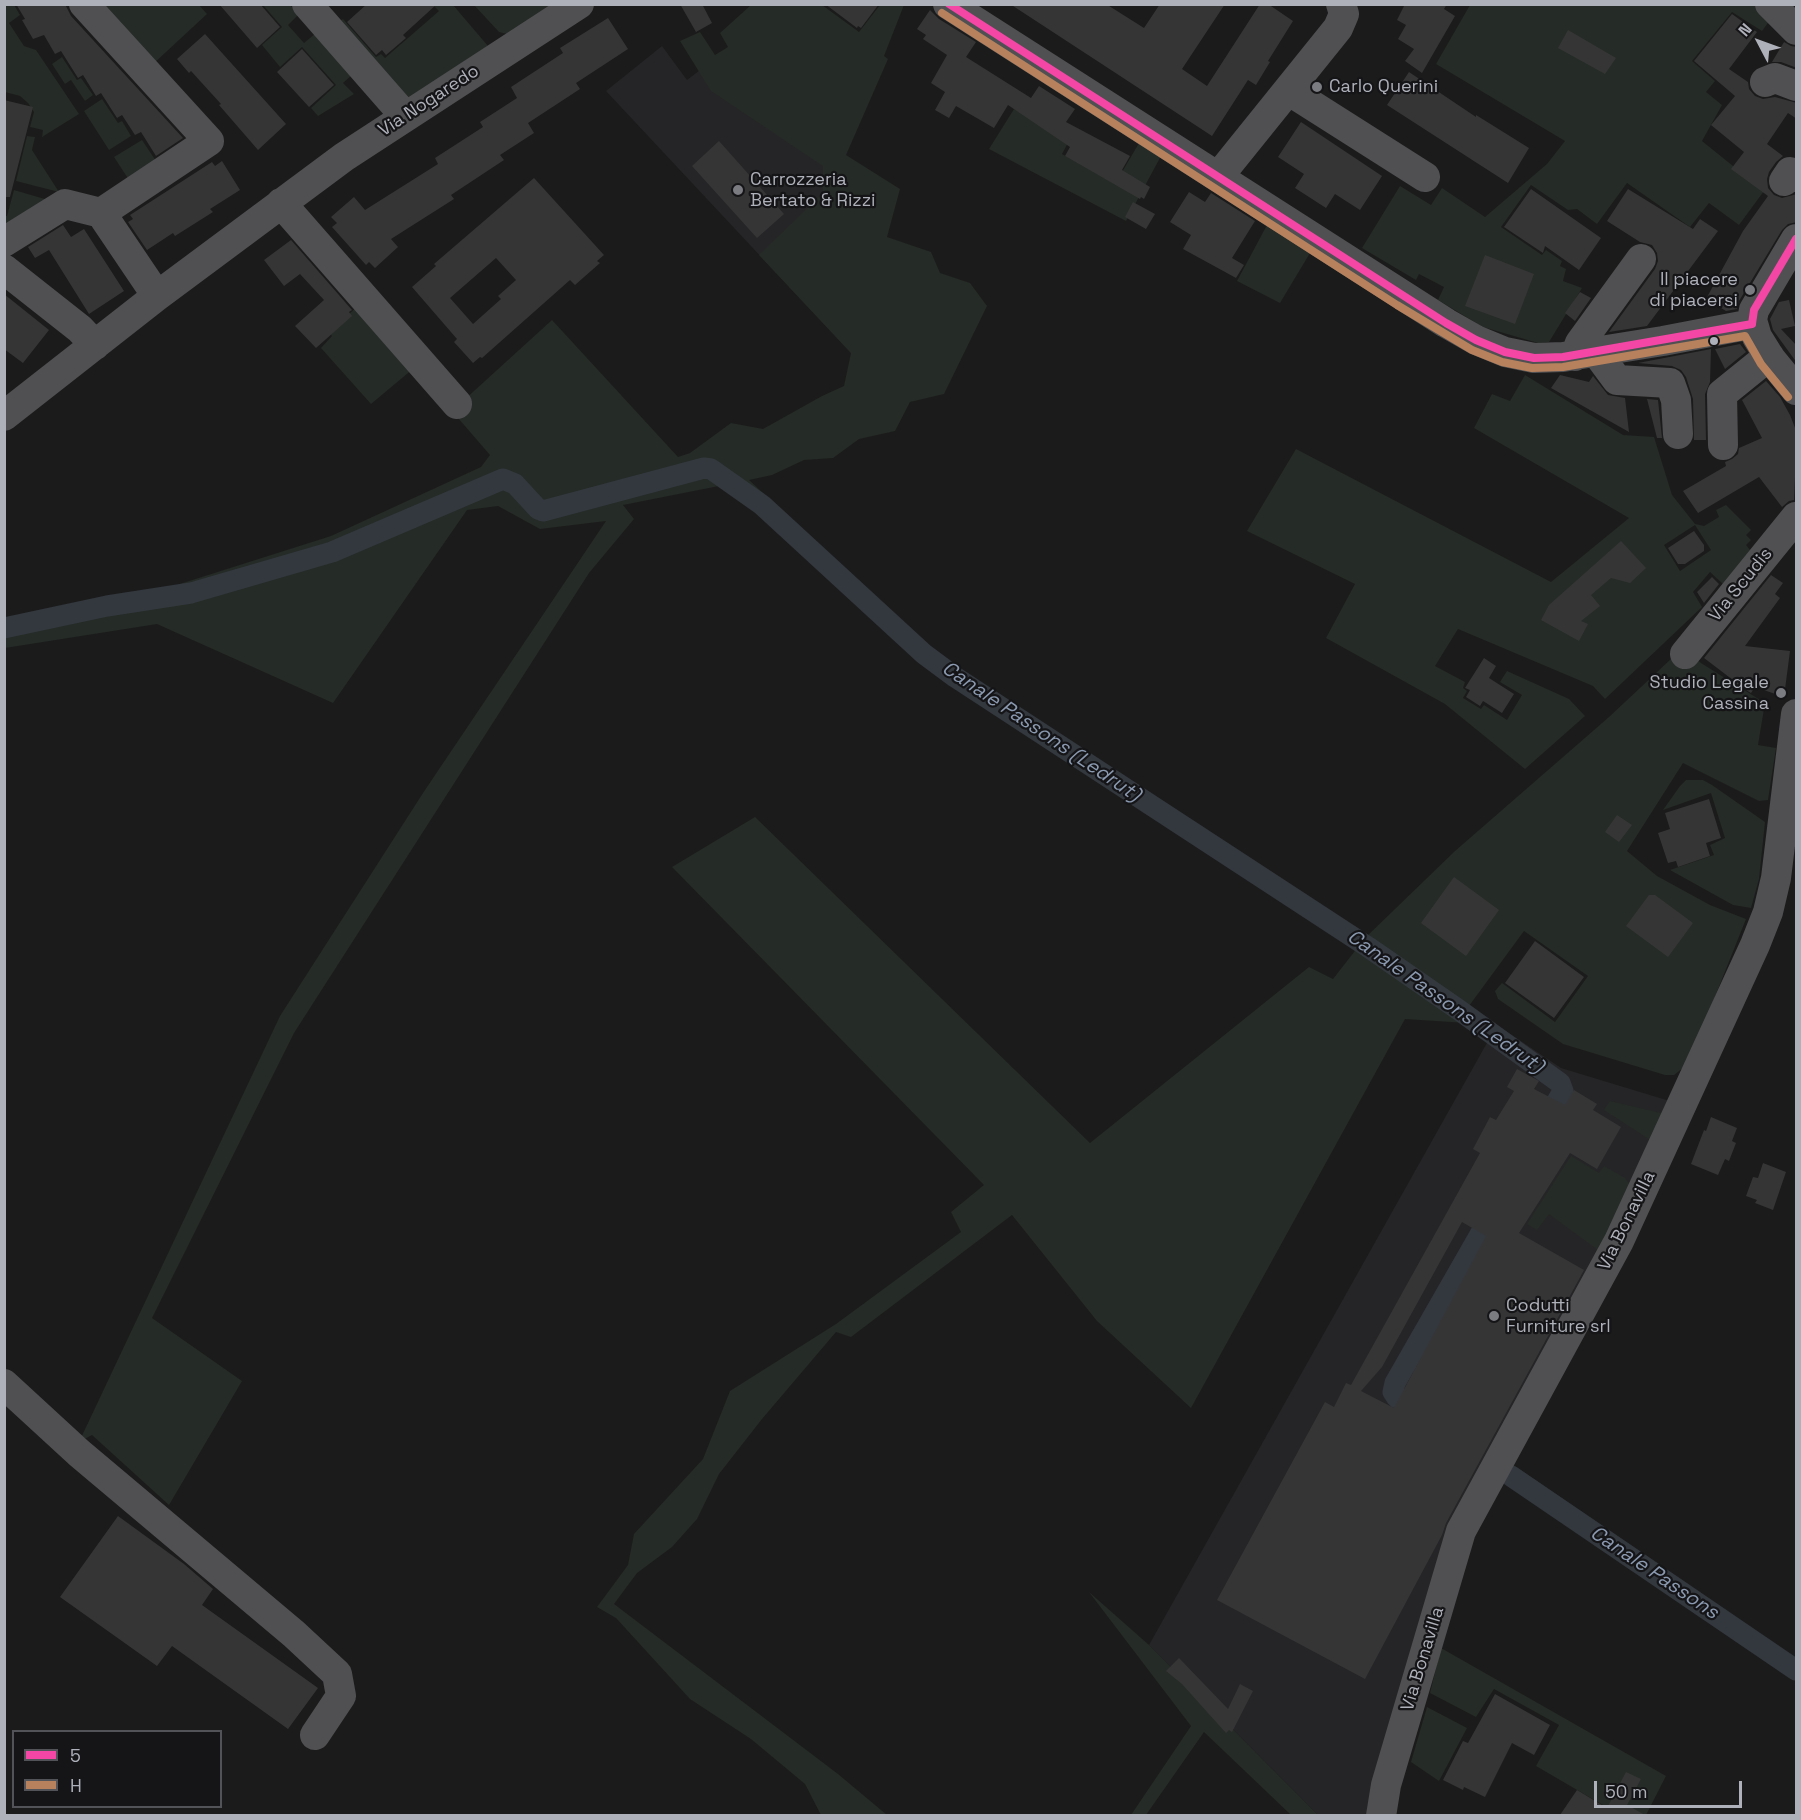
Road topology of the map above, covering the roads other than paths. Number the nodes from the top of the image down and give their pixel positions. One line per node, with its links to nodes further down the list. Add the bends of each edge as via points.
1 (84, 4): 15 (street, via 209,141)
2 (307, 4): 11 (street)
3 (579, 4): 11 (street, Via Nogaredo)
4 (948, 4): 12 (street)
5 (1770, 4): 7 (street)
6 (1342, 6): 10 (street, via 1344,14 1338,28)
7 (1797, 30)
8 (1765, 82): 9 (street, via 1775,78)
9 (1797, 86)
10 (1288, 90): 12 (street); 13 (street)
11 (405, 117): 14 (street, Via Nogaredo)
12 (1218, 177): 25 (street, via 1476,339 1505,352 1534,358)
13 (1425, 177)
14 (281, 203): 22 (street, Via Nogaredo); 28 (street)
15 (101, 213): 17 (street, via 64,204); 22 (street)
16 (1797, 239): 23 (street, via 1754,310)
17 (4, 242)
18 (4, 247): 21 (street)
19 (1641, 259): 25 (street, via 1580,344)
20 (4, 269): 24 (street)
21 (64, 294)
22 (157, 296): 24 (street, Via Nogaredo)
23 (1752, 324): 25 (street); 26 (street)
24 (95, 345): 29 (street, Via Nogaredo)
25 (1586, 354): 30 (street, via 1617,380 1670,383 1676,400)
26 (1769, 356): 27 (street); 31 (street, via 1722,394)
27 (1797, 390)
28 (457, 404)
29 (4, 416)
30 (1678, 434)
31 (1722, 445)
32 (1797, 517): 33 (street, Via Scudis)
33 (1685, 654)
34 (1797, 714): 37 (street, Via Bonavilla, via 1768,912 1619,1240 1461,1532 1386,1785)
35 (4, 1384): 36 (street, via 337,1674 341,1696)
36 (315, 1736)
37 (1381, 1815)

